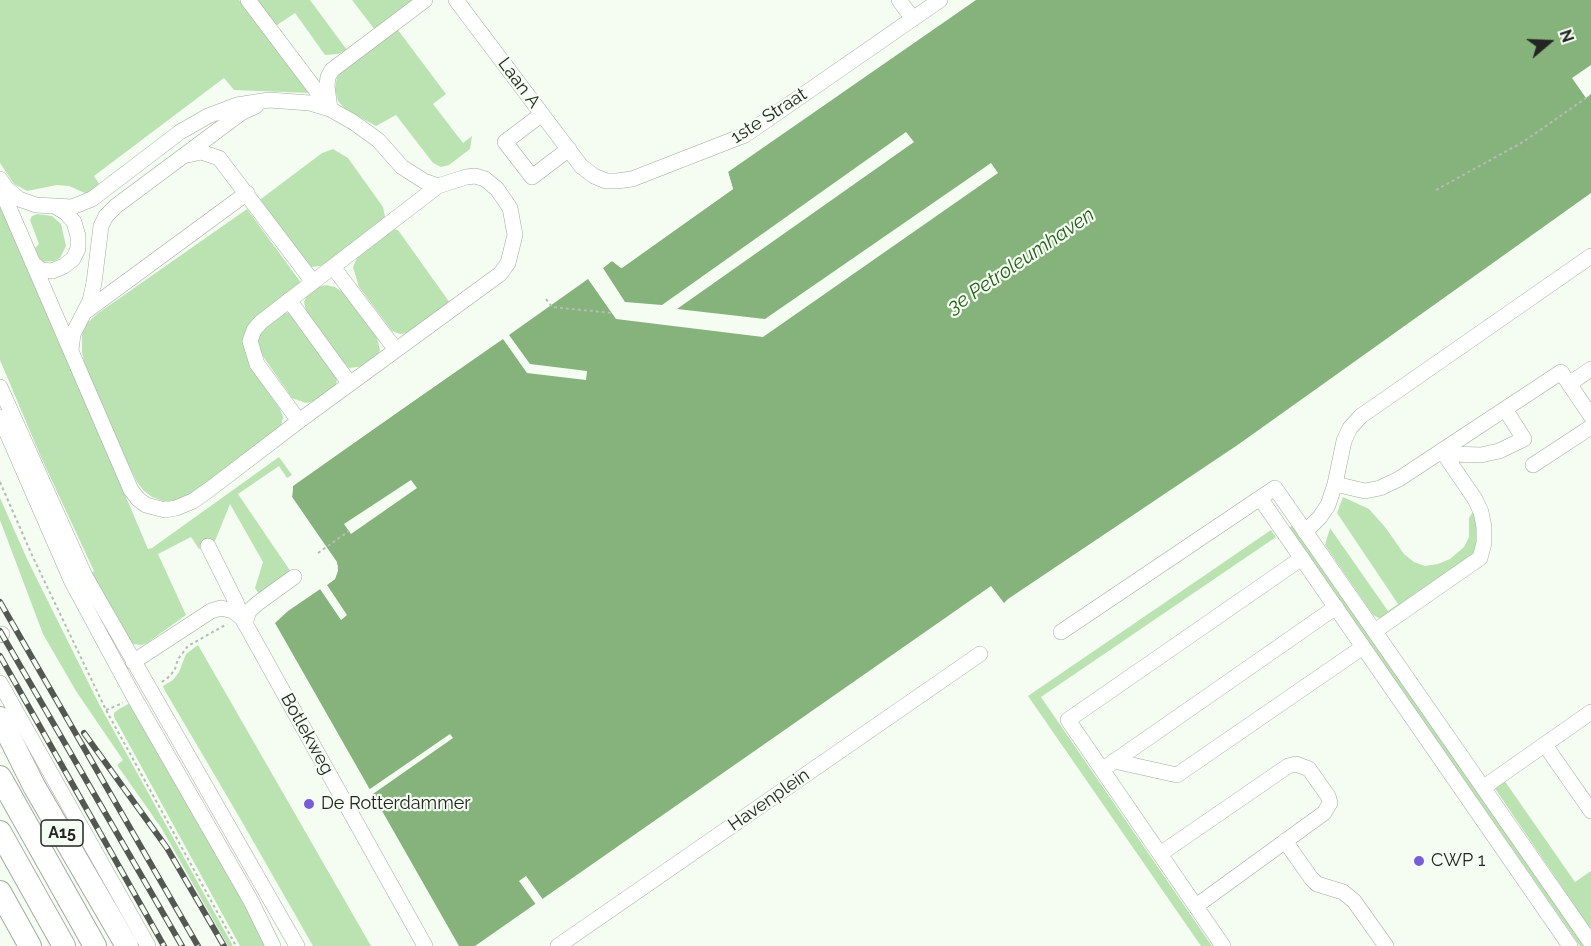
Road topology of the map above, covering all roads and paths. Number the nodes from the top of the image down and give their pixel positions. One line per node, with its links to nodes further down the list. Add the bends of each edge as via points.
1 (248, 0): 9 (street)
2 (425, 0): 9 (street, via 332,70 327,86)
3 (456, 0): 10 (street, Laan A)
4 (899, 0): 6 (street)
5 (940, 0): 6 (street, 1ste Straat)
6 (913, 19): 13 (street, 1ste Straat, via 735,141 632,179 606,181)
7 (1586, 98): 17 (path, via 1523,142)
8 (269, 100): 9 (street, via 310,103); 12 (street, via 241,113); 19 (street, via 237,105 208,116 180,132 92,199)
9 (330, 109): 15 (street, via 378,140 402,166)
10 (542, 114): 11 (street, Laan A); 11 (street, via 505,142 532,177)
11 (569, 149): 13 (street, Laan A)
12 (178, 160): 18 (street, via 210,153); 27 (street, via 106,216 101,226 90,302)
13 (581, 166)
14 (0, 179): 19 (street, via 19,199)
15 (438, 186): 22 (street); 28 (street, via 475,176 497,189 514,221 513,250 500,274)
16 (0, 187): 21 (street)
17 (1436, 190)
18 (247, 193): 23 (street); 27 (street)
19 (58, 208): 21 (street, via 74,222 78,249 64,266 52,271 42,270)
20 (1591, 256): 42 (street, via 1360,416 1344,441)
21 (32, 261): 29 (street)
22 (333, 267): 23 (street); 28 (street)
23 (313, 282): 25 (street)
24 (546, 299): 26 (path, via 552,307)
25 (289, 300): 31 (street); 37 (street, via 261,322 250,341 257,364)
26 (612, 313)
27 (82, 315): 29 (street, via 73,334)
28 (396, 350): 31 (street)
29 (72, 355): 37 (street, via 131,490 156,509 176,508 193,501)
30 (1591, 369): 32 (street)
31 (350, 384): 37 (street)
32 (1569, 384): 34 (street, via 1561,372); 35 (street)
33 (0, 387): 50 (street)
34 (1505, 409): 39 (street); 39 (street, via 1524,439 1499,452 1481,455)
35 (1591, 416)
36 (0, 417): 50 (street)
37 (299, 421)
38 (1591, 427): 40 (street)
39 (1442, 451): 42 (street, via 1380,488 1365,491); 53 (street, via 1481,512 1484,543 1480,558)
40 (1533, 465)
41 (0, 482): 61 (path)
42 (1335, 484): 45 (street, via 1328,505)
43 (1260, 498): 45 (street, via 1275,488); 48 (street); 54 (street)
44 (349, 531): 47 (path)
45 (1305, 532): 53 (street)
46 (208, 546): 52 (street, Botlekweg)
47 (318, 553)
48 (1302, 558): 51 (street); 65 (street, via 1068,720)
49 (294, 577): 52 (street, via 258,603)
50 (78, 579): 57 (street); 60 (street)
51 (1336, 607): 55 (street); 65 (street)
52 (243, 620): 57 (street, via 233,611 211,611); 59 (path, via 188,646 170,676); 84 (street, Botlekweg)
53 (1376, 631): 68 (street)
54 (1061, 632)
55 (1363, 646): 65 (street, via 1178,775); 88 (street)
56 (980, 654): 85 (street, Havenplein)
57 (133, 662): 59 (street)
58 (0, 683): 80 (street)
59 (149, 689): 83 (street)
60 (134, 698): 61 (path); 82 (street)
61 (106, 710): 81 (path)
62 (1591, 712): 64 (street)
63 (0, 718): 67 (highway, A15)
64 (1545, 745): 68 (street); 69 (street)
65 (1108, 765): 72 (street)
66 (0, 777): 78 (highway, A15)
67 (34, 786): 79 (highway, A15); 80 (street, via 77,835)
68 (1484, 787): 75 (street)
69 (1591, 811)
70 (0, 832): 77 (highway)
71 (1285, 841): 72 (street, via 1324,813 1329,803 1309,769 1296,764); 74 (street); 87 (street, via 1317,884 1343,892 1354,901)
72 (1160, 854): 74 (street)
73 (0, 892): 76 (highway)
74 (1196, 906): 86 (street)
75 (1591, 943)
76 (30, 946)
77 (64, 946)
78 (95, 946)
79 (127, 946)
80 (148, 946)
81 (236, 946)
82 (273, 946)
83 (297, 946)
84 (425, 946)
85 (558, 946)
86 (1223, 946)
87 (1386, 946)
88 (1570, 946)

